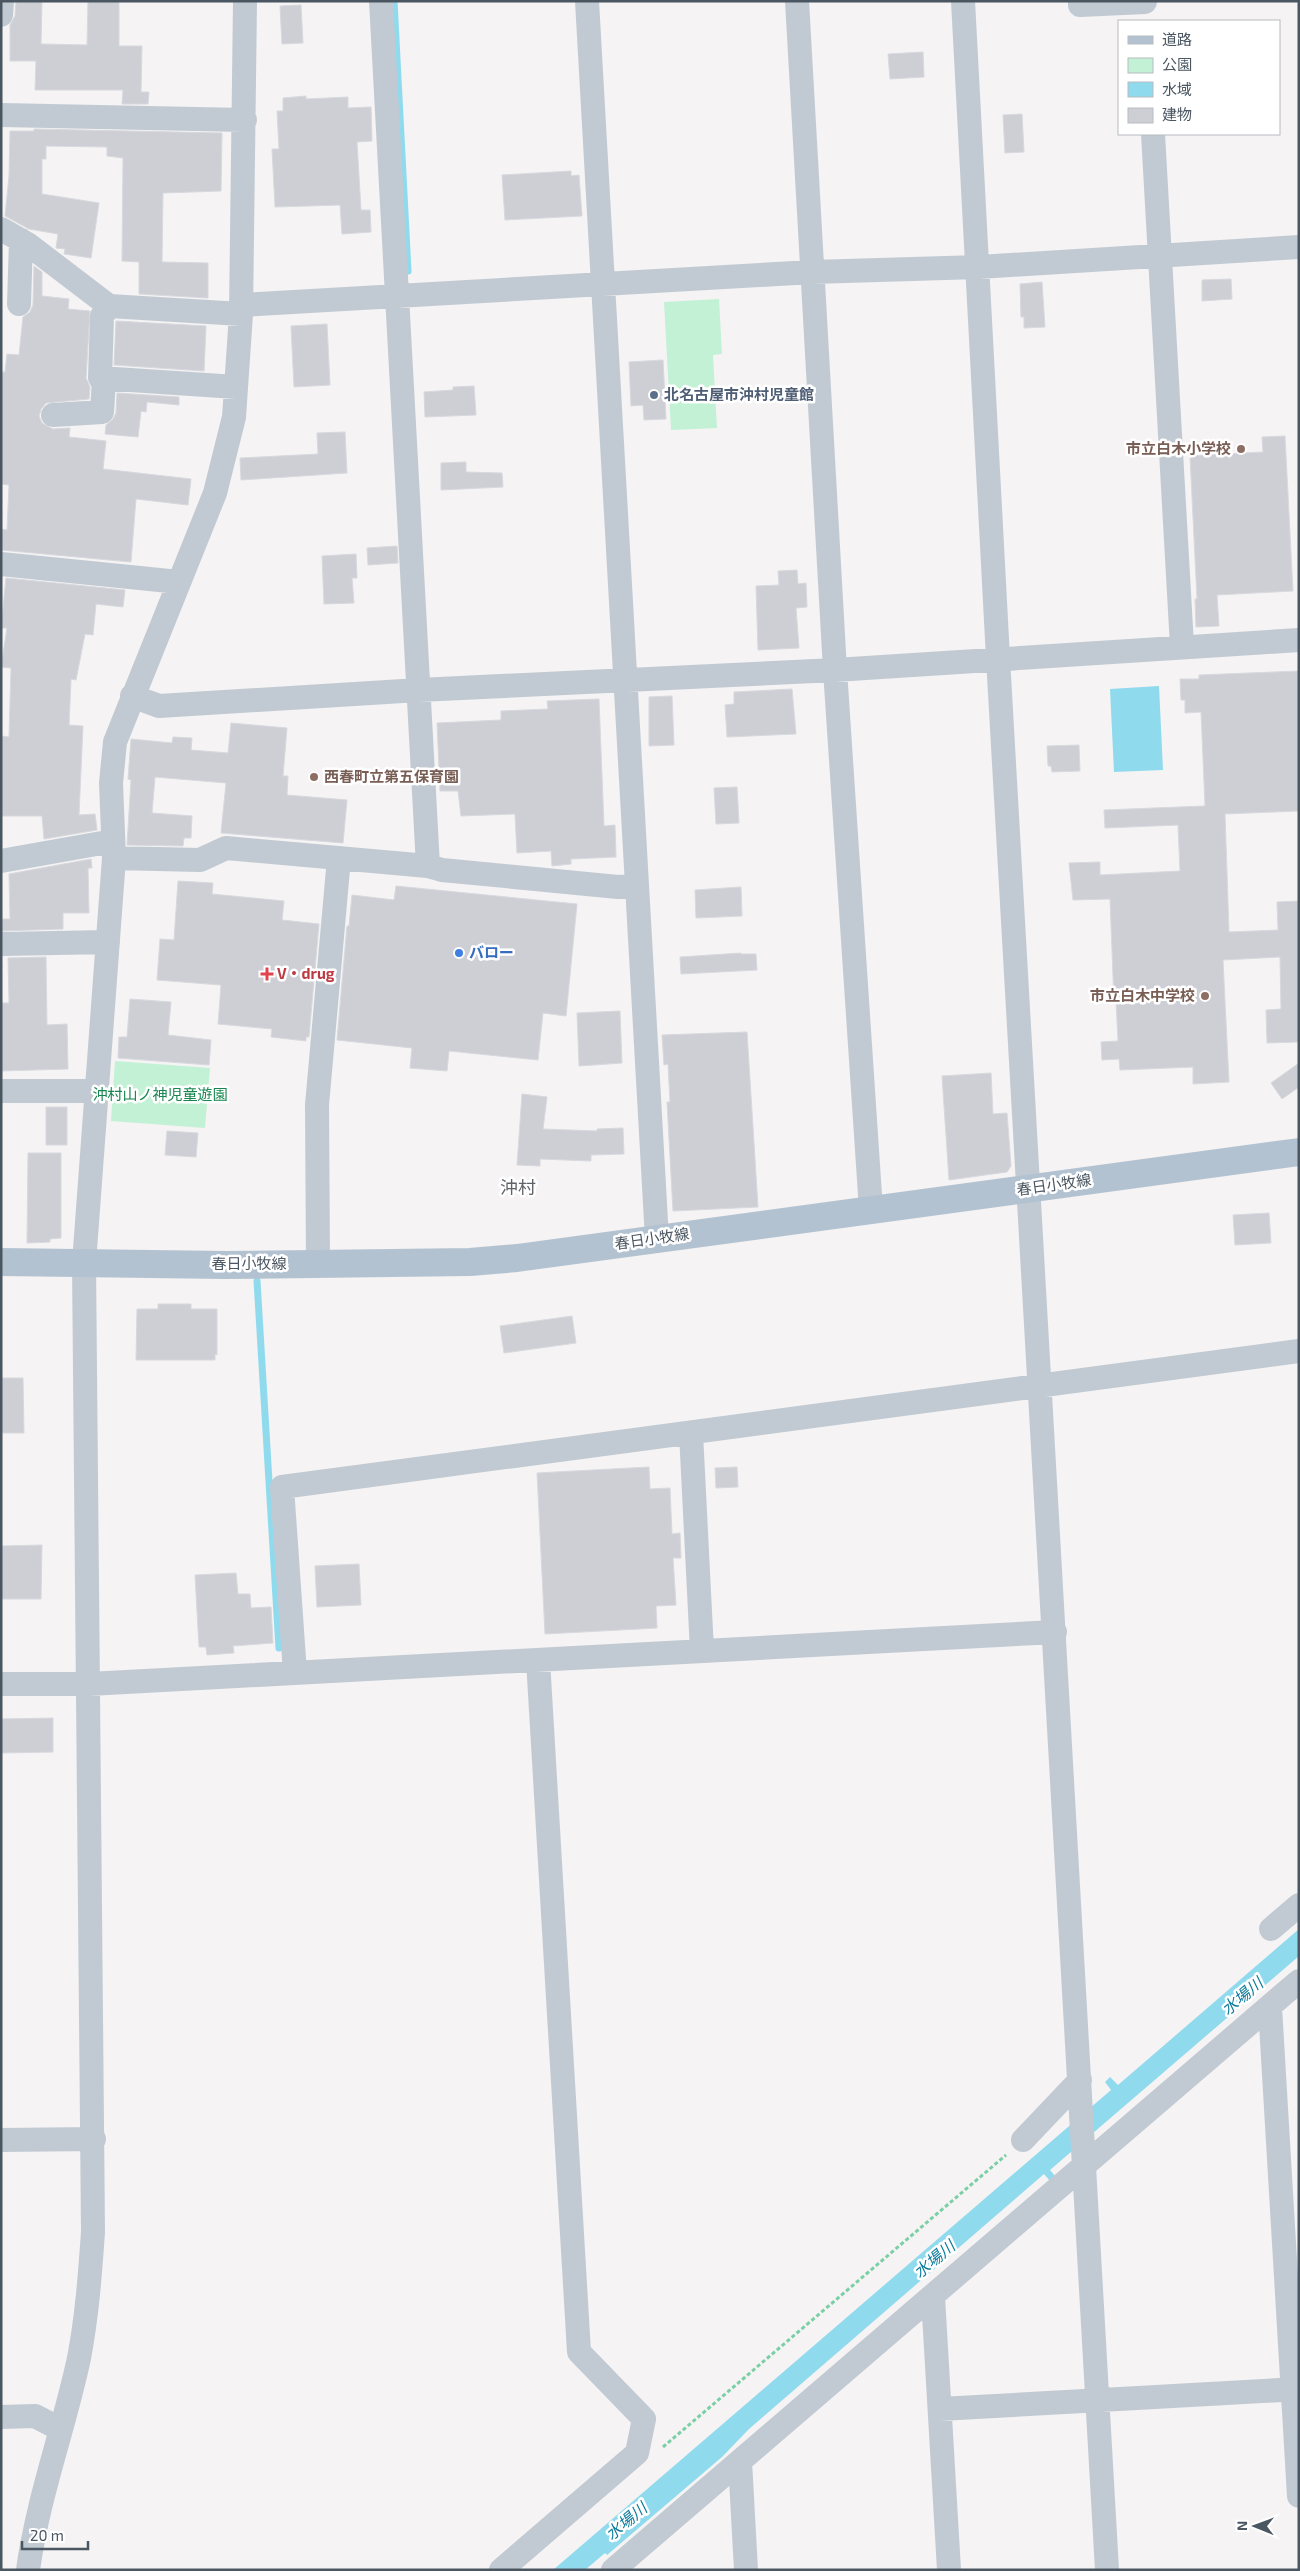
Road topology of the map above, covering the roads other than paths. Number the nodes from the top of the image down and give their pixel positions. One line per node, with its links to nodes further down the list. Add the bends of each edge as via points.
1 (2, 1): 9 (street)
2 (245, 1): 11 (street)
3 (381, 1): 19 (street)
4 (587, 1): 18 (street)
5 (796, 1): 17 (street)
6 (964, 1): 16 (street)
7 (1080, 1): 8 (street, via 1080,5)
8 (1146, 8)
9 (1, 15)
10 (1, 115): 11 (street)
11 (245, 120): 22 (street)
12 (1153, 135): 15 (street)
13 (11, 234): 20 (street); 21 (street)
14 (1299, 247): 15 (street)
15 (1160, 256): 16 (street); 29 (street)
16 (980, 267): 17 (street); 30 (street)
17 (812, 272): 18 (street); 31 (street)
18 (604, 283): 19 (street); 32 (street)
19 (397, 296): 22 (street); 33 (street)
20 (19, 304)
21 (109, 306): 22 (street); 23 (street, via 102,316 100,378)
22 (241, 310): 24 (street)
23 (104, 379): 24 (street); 25 (street, via 102,412)
24 (236, 387): 27 (street, via 234,417 215,494)
25 (53, 414)
26 (1, 564): 27 (street)
27 (180, 582): 34 (street)
28 (1299, 640): 29 (street)
29 (1182, 646): 30 (street)
30 (998, 658): 31 (street); 45 (street)
31 (835, 670): 32 (street); 46 (street)
32 (625, 679): 33 (street); 39 (street)
33 (418, 690): 34 (street, via 159,706); 38 (street)
34 (132, 696): 35 (street, via 115,742 111,783)
35 (114, 849): 36 (street, via 200,860 226,848); 37 (street); 40 (street)
36 (340, 858): 38 (street); 50 (street, via 317,1105)
37 (1, 861)
38 (428, 866): 39 (street, via 451,871)
39 (636, 886): 47 (street)
40 (108, 942): 41 (street); 43 (street)
41 (3, 944)
42 (1, 1091): 43 (street)
43 (97, 1091): 49 (street)
44 (1299, 1152): 45 (main road, 春日小牧線)
45 (1029, 1188): 46 (main road, 春日小牧線); 52 (street)
46 (871, 1210): 47 (main road, 春日小牧線)
47 (657, 1239): 50 (main road, 春日小牧線, via 470,1262)
48 (1, 1262): 49 (main road, 春日小牧線)
49 (84, 1263): 50 (main road, 春日小牧線); 59 (street)
50 (318, 1264)
51 (1299, 1351): 52 (street)
52 (1040, 1386): 53 (street); 54 (street)
53 (691, 1433): 55 (street); 57 (street, via 282,1487)
54 (1055, 1632): 55 (street); 64 (street)
55 (702, 1651): 56 (street)
56 (538, 1660): 57 (street); 78 (street, via 580,2352 644,2418 637,2453)
57 (295, 1673): 59 (street)
58 (1, 1684): 59 (street)
59 (89, 1684): 65 (street)
60 (1299, 1905): 61 (street)
61 (1271, 1929)
62 (1299, 1981): 63 (street)
63 (1270, 2006): 68 (street); 70 (street)
64 (1081, 2084): 67 (street); 68 (street)
65 (94, 2139): 66 (street); 74 (street, via 93,2232 87,2309)
66 (1, 2140)
67 (1023, 2140)
68 (1083, 2161): 69 (street); 71 (street)
69 (933, 2298): 72 (street); 75 (street, via 910,2314)
70 (1296, 2389): 71 (street); 76 (street)
71 (1097, 2400): 72 (street); 82 (street)
72 (940, 2409): 81 (street)
73 (1, 2417): 74 (street, via 35,2416)
74 (60, 2429): 77 (street, via 34,2526)
75 (740, 2461): 79 (street); 80 (street)
76 (1299, 2496)
77 (28, 2570)
78 (500, 2570)
79 (614, 2570)
80 (746, 2570)
81 (949, 2570)
82 (1108, 2570)

